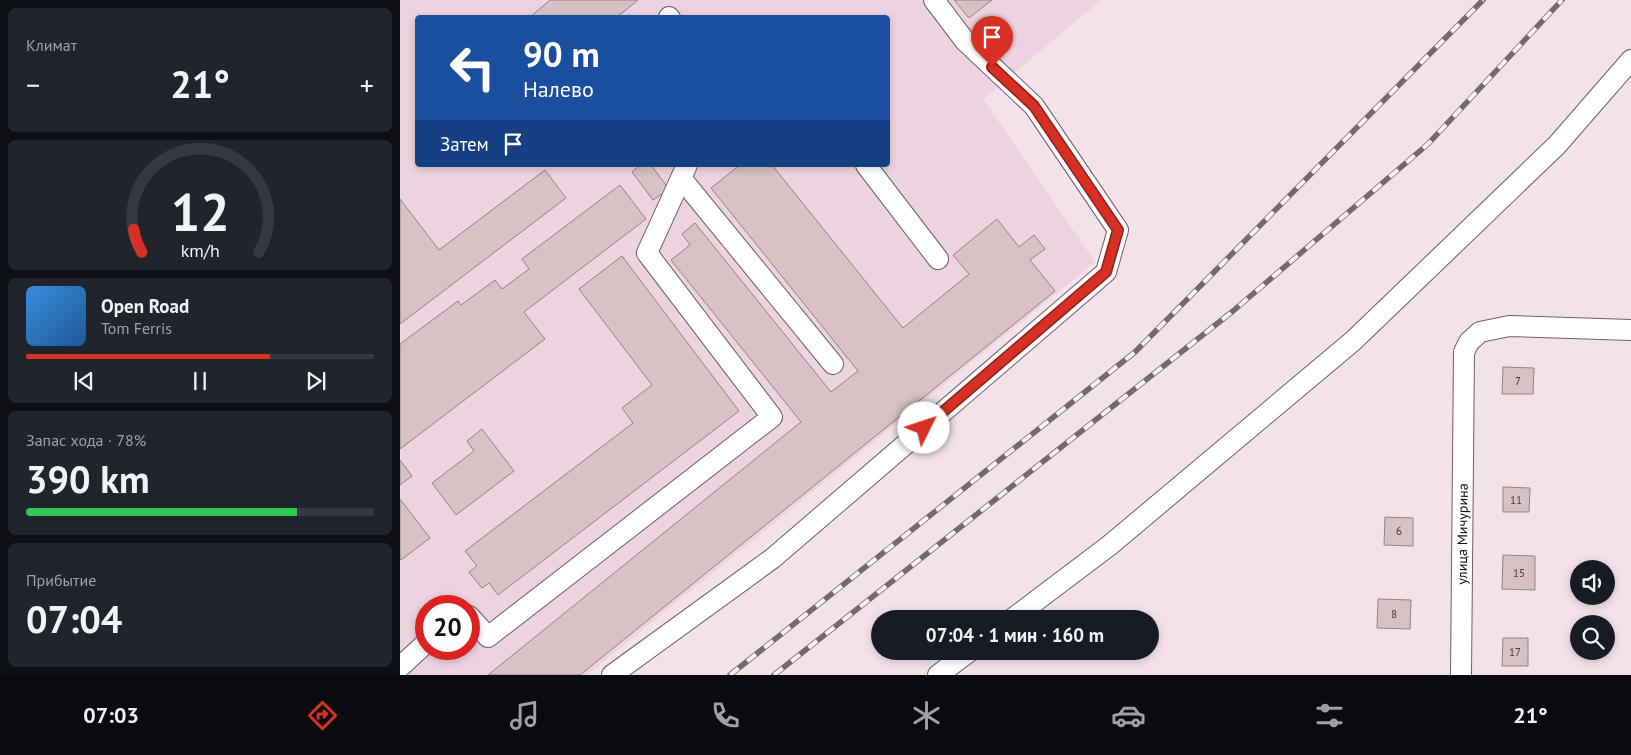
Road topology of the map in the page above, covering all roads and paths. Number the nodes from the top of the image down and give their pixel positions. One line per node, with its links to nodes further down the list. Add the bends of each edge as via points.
1 (934, 0): 13 (street, via 965,41 1034,106 1118,230 1106,272 773,558)
2 (1631, 60): 8 (street, via 1557,145 1352,341 1110,545)
3 (868, 167): 5 (street)
4 (684, 172): 7 (street); 9 (street, via 647,253 772,417 488,637)
5 (938, 259)
6 (1631, 330): 15 (street, улица Мичурина, via 1509,326 1480,332 1464,352)
7 (833, 364)
8 (1024, 610)
9 (480, 628)
10 (415, 653): 12 (street)
11 (958, 660): 14 (street)
12 (400, 666)
13 (612, 675)
14 (938, 675)
15 (1462, 675)

